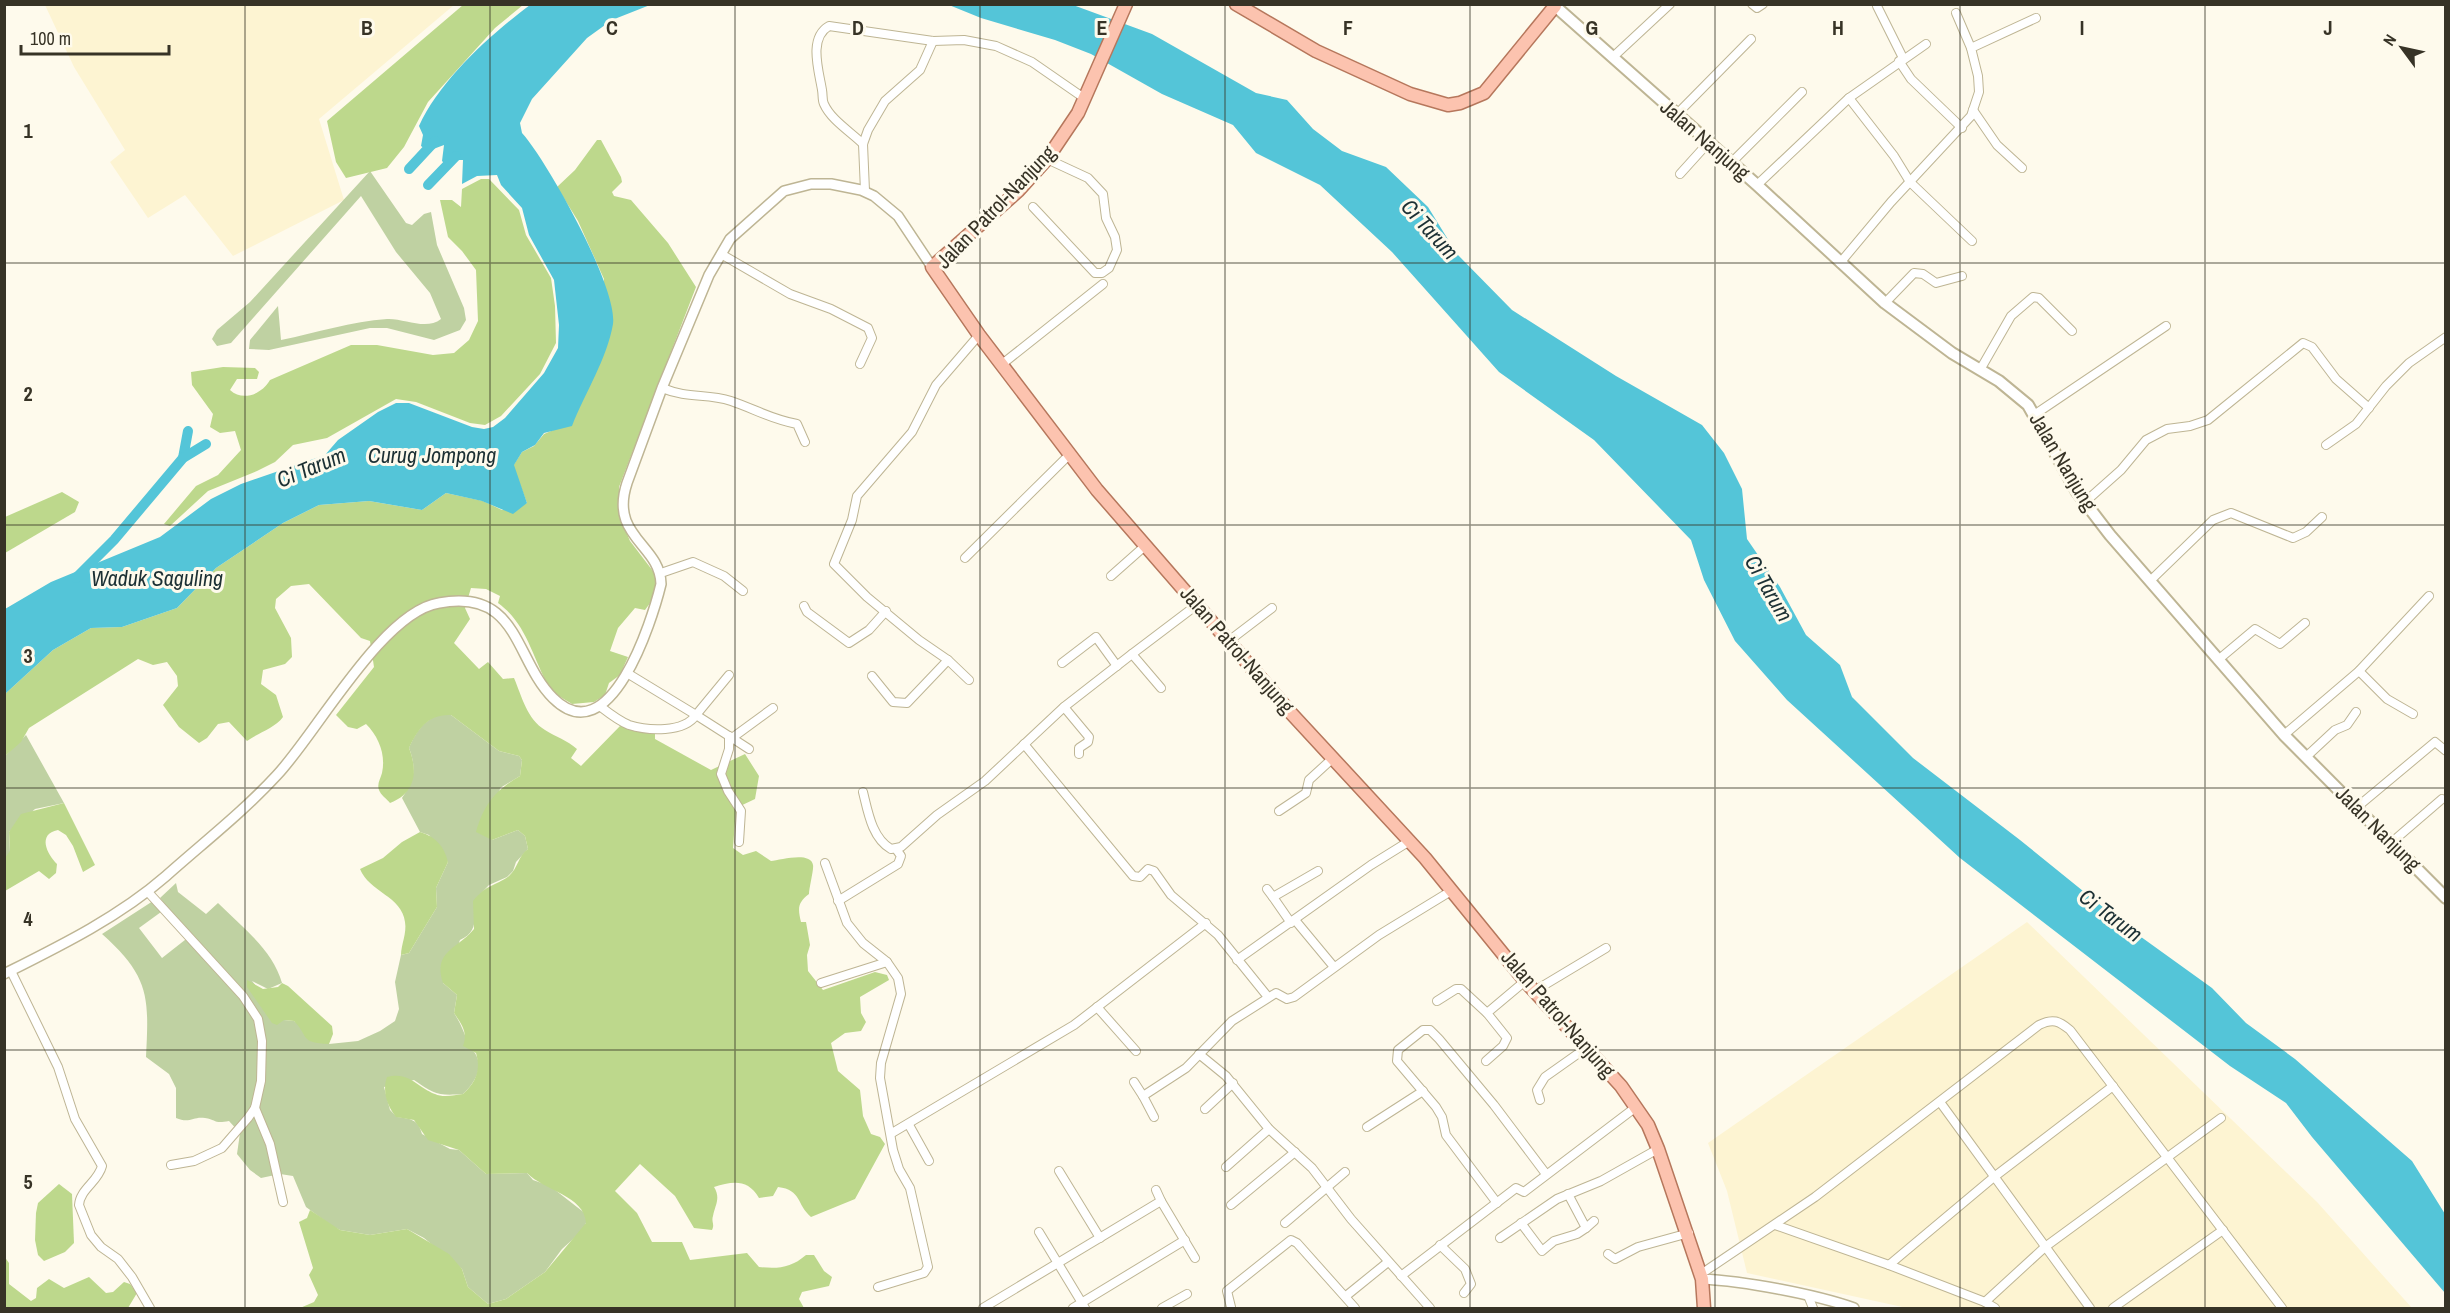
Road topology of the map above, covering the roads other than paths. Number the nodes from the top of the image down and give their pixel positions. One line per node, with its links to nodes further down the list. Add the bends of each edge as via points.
1 (1126, 4): 17 (main road, Jalan Patrol-Nanjung)
2 (1236, 4): 6 (main road, via 1316,51 1410,94 1448,105 1484,93)
3 (1670, 4): 14 (street)
4 (1752, 4): 5 (street, via 1757,8)
5 (1763, 4)
6 (1554, 5): 14 (main road, Jalan Nanjung)
7 (1877, 6): 15 (street)
8 (1956, 14): 13 (street)
9 (2036, 18): 13 (street)
10 (1751, 39): 20 (street)
11 (933, 41): 17 (street, via 964,40 996,46); 23 (street, via 920,70 875,115); 23 (street, via 829,26 819,36 817,70 823,102 832,116)
12 (1926, 44): 15 (street)
13 (1971, 48): 19 (street, via 1978,84)
14 (1613, 57): 20 (main road, Jalan Nanjung)
15 (1901, 59): 18 (street); 21 (street, via 1911,79)
16 (1802, 92): 25 (street)
17 (1086, 94): 24 (main road, Jalan Patrol-Nanjung)
18 (1849, 98): 28 (street); 29 (street)
19 (1973, 110): 21 (street); 26 (street, via 1992,140)
20 (1676, 115): 22 (main road, Jalan Nanjung)
21 (1962, 128): 28 (street)
22 (1708, 143): 25 (main road, Jalan Nanjung); 27 (street)
23 (863, 144): 30 (street)
24 (1047, 159): 31 (street, via 1088,178 1103,194 1106,218 1117,243 1109,268 1095,273); 35 (main road, Jalan Patrol-Nanjung, via 1018,191)
25 (1731, 163): 29 (main road, Jalan Nanjung)
26 (2022, 168)
27 (1680, 174)
28 (1910, 182): 32 (street); 34 (street)
29 (1757, 185): 34 (main road, Jalan Nanjung)
30 (865, 191): 33 (street, via 811,184 784,191 730,239); 35 (street, via 892,208)
31 (1033, 207)
32 (1972, 241)
33 (721, 254): 43 (street, via 790,294 868,328 872,338); 46 (street)
34 (1840, 263): 38 (main road, Jalan Nanjung)
35 (932, 267): 41 (main road, Jalan Patrol-Nanjung)
36 (1962, 276): 38 (street, via 1936,283 1914,273)
37 (1103, 284): 44 (street)
38 (1885, 303): 45 (main road, Jalan Nanjung)
39 (2166, 326): 48 (street)
40 (2072, 331): 45 (street, via 2039,298 2033,297 2011,316)
41 (979, 335): 44 (main road, Jalan Patrol-Nanjung); 64 (street, via 936,385 912,432 857,496 852,520 834,562 848,580)
42 (2445, 337): 47 (street, via 2409,363)
43 (860, 364)
44 (1001, 366): 51 (main road, Jalan Patrol-Nanjung)
45 (1980, 370): 48 (main road, Jalan Nanjung, via 2028,405)
46 (662, 388): 49 (street, via 687,397 733,402 763,416 797,424); 56 (street, via 622,504 632,533)
47 (2369, 408): 50 (street, via 2356,424); 52 (street, via 2336,379 2312,347 2303,343 2208,420 2167,429 2146,440 2121,470)
48 (2034, 415): 52 (main road, Jalan Nanjung)
49 (805, 442)
50 (2326, 445)
51 (1069, 455): 54 (main road, Jalan Patrol-Nanjung); 55 (street)
52 (2085, 502): 58 (main road, Jalan Nanjung)
53 (2322, 517): 58 (street, via 2293,538 2231,513 2222,514)
54 (1146, 545): 57 (street); 61 (main road, Jalan Patrol-Nanjung)
55 (964, 558)
56 (661, 573): 59 (street, via 693,562 724,576); 73 (street, via 658,596)
57 (1111, 576)
58 (2151, 580): 69 (main road, Jalan Nanjung)
59 (742, 591)
60 (2430, 596): 72 (street)
61 (1198, 604): 66 (main road, Jalan Patrol-Nanjung); 67 (street)
62 (804, 606): 64 (street, via 849,643 870,630)
63 (1272, 608): 66 (street)
64 (886, 611): 68 (street)
65 (2305, 624): 69 (street, via 2280,644 2255,628)
66 (1230, 640): 91 (main road, Jalan Patrol-Nanjung)
67 (1132, 654): 71 (street); 77 (street)
68 (948, 660): 75 (street, via 907,703 893,702); 76 (street)
69 (2218, 660): 84 (main road, Jalan Nanjung)
70 (1062, 663): 71 (street, via 1096,637)
71 (1117, 666): 79 (street)
72 (2359, 671): 82 (street, via 2387,699); 84 (street)
73 (627, 673): 78 (street); 83 (street)
74 (729, 675): 83 (street)
75 (872, 676)
76 (969, 680)
77 (1161, 688)
78 (601, 707): 83 (street, via 630,725 650,728 682,726); 104 (street, via 573,710 562,706 546,690 512,628 481,605 456,601 423,607 383,641 273,780)
79 (1064, 707): 86 (street); 89 (street, via 1089,737 1079,748)
80 (773, 708): 85 (street)
81 (2356, 712): 90 (street, via 2347,725 2335,730)
82 (2413, 714)
83 (696, 715): 85 (street)
84 (2284, 735): 90 (main road, Jalan Nanjung)
85 (730, 737): 87 (street); 96 (street, via 721,774 741,810)
86 (1024, 744): 99 (street, via 985,781); 109 (street, via 1132,876 1140,877 1151,868 1171,895)
87 (749, 749)
88 (2445, 751): 94 (street, via 2435,742)
89 (1079, 754)
90 (2306, 757): 94 (main road, Jalan Nanjung)
91 (1333, 758): 95 (street, via 1309,780 1306,793); 97 (main road, Jalan Patrol-Nanjung)
92 (863, 792): 99 (street, via 872,825 883,843)
93 (2442, 799): 98 (street)
94 (2356, 808): 98 (main road, Jalan Nanjung)
95 (1279, 811)
96 (739, 842)
97 (1408, 842): 103 (main road, Jalan Patrol-Nanjung); 108 (street)
98 (2392, 842): 106 (main road, Jalan Nanjung)
99 (896, 849): 107 (street, via 901,856 898,864)
100 (825, 863): 107 (street)
101 (1318, 871): 105 (street)
102 (1267, 889): 105 (street)
103 (1451, 891): 113 (street); 115 (main road, Jalan Patrol-Nanjung)
104 (148, 892): 114 (street, via 89,930); 134 (street, via 243,996 258,1019 262,1061)
105 (1273, 897): 108 (street)
106 (2445, 898)
107 (838, 901): 112 (street, via 854,933)
108 (1293, 922): 111 (street); 113 (street)
109 (1206, 923): 111 (street); 120 (street)
110 (1606, 948): 117 (street)
111 (1237, 960): 118 (street)
112 (887, 962): 116 (street); 141 (street, via 898,978 902,994 881,1063 880,1078)
113 (1334, 967): 118 (street, via 1290,998 1276,993)
114 (8, 972): 187 (street, via 58,1067 75,1119 102,1166 97,1179 82,1193 79,1205 92,1235 125,1268)
115 (1526, 981): 117 (main road, Jalan Patrol-Nanjung); 121 (street)
116 (821, 983)
117 (1536, 990): 122 (main road, Jalan Patrol-Nanjung)
118 (1268, 997): 124 (street, via 1232,1022)
119 (1437, 1001): 121 (street, via 1461,989)
120 (1097, 1007): 123 (street); 138 (street, via 1074,1025)
121 (1487, 1013): 125 (street, via 1507,1040)
122 (1587, 1048): 131 (street, via 1545,1077 1537,1090); 133 (main road, Jalan Patrol-Nanjung)
123 (1136, 1051)
124 (1199, 1054): 127 (street); 130 (street, via 1186,1068)
125 (1485, 1061)
126 (1134, 1082): 130 (street)
127 (1233, 1083): 135 (street); 140 (street)
128 (2113, 1086): 132 (street, via 2070,1030 2059,1021 2048,1021); 144 (street); 151 (street)
129 (1423, 1091): 139 (street); 150 (street, via 1396,1057 1398,1050 1426,1029 1439,1039 1494,1105); 157 (street, via 1442,1117 1446,1135)
130 (1143, 1096): 136 (street)
131 (1540, 1100)
132 (1940, 1102): 151 (street); 162 (street)
133 (1636, 1107): 142 (main road, Jalan Patrol-Nanjung); 150 (street)
134 (255, 1108): 146 (street, via 222,1148 194,1161); 156 (street, via 270,1144)
135 (1205, 1109)
136 (1154, 1118)
137 (2221, 1118): 144 (street)
138 (909, 1125): 141 (street); 145 (street)
139 (1367, 1127)
140 (1269, 1129): 143 (street); 147 (street)
141 (892, 1133): 179 (street, via 898,1169 916,1208 928,1267 924,1273)
142 (1659, 1149): 154 (street); 166 (main road, Jalan Patrol-Nanjung)
143 (1295, 1152): 152 (street); 158 (street)
144 (2167, 1157): 164 (street); 171 (street)
145 (929, 1161)
146 (171, 1165)
147 (1226, 1167)
148 (1059, 1171): 167 (street)
149 (1346, 1172): 152 (street)
150 (1546, 1174): 157 (street, via 1523,1192 1516,1188)
151 (1995, 1177): 171 (street); 176 (street)
152 (1327, 1188): 160 (street); 174 (street)
153 (1156, 1190): 155 (street)
154 (1569, 1194): 161 (street); 163 (street)
155 (1161, 1201): 167 (street); 169 (street)
156 (284, 1202)
157 (1497, 1203): 170 (street)
158 (1231, 1205)
159 (1594, 1221): 163 (street)
160 (1285, 1223)
161 (1521, 1223): 163 (street, via 1542,1251 1554,1241); 168 (street)
162 (1775, 1225): 176 (street); 178 (street)
163 (1586, 1228)
164 (2223, 1230): 198 (street); 199 (street)
165 (1039, 1232): 175 (street)
166 (1689, 1233): 172 (street, via 1638,1247 1615,1259); 178 (main road, Jalan Patrol-Nanjung)
167 (1100, 1238): 175 (street)
168 (1500, 1238)
169 (1185, 1240): 173 (street); 185 (street)
170 (1440, 1245): 177 (street); 180 (street, via 1468,1273 1471,1284)
171 (2045, 1247): 184 (street); 197 (street)
172 (1608, 1254)
173 (1195, 1258)
174 (1388, 1262): 177 (street); 182 (street)
175 (1059, 1263): 185 (street); 188 (street)
176 (1889, 1265): 184 (street)
177 (1401, 1276): 192 (street)
178 (1702, 1277): 183 (street); 193 (main road, Jalan Patrol-Nanjung)
179 (879, 1287)
180 (1464, 1293)
181 (1187, 1294): 190 (street)
182 (1346, 1296): 186 (street, via 1292,1240 1227,1290); 191 (street)
183 (1809, 1298): 194 (street); 195 (street)
184 (1985, 1302): 196 (street)
185 (1083, 1306): 189 (street)
186 (1231, 1307)
187 (150, 1308)
188 (983, 1308)
189 (1073, 1308)
190 (1162, 1308)
191 (1355, 1308)
192 (1430, 1308)
193 (1704, 1308)
194 (1813, 1308)
195 (1854, 1308)
196 (1995, 1308)
197 (2090, 1308)
198 (2113, 1308)
199 (2282, 1308)

